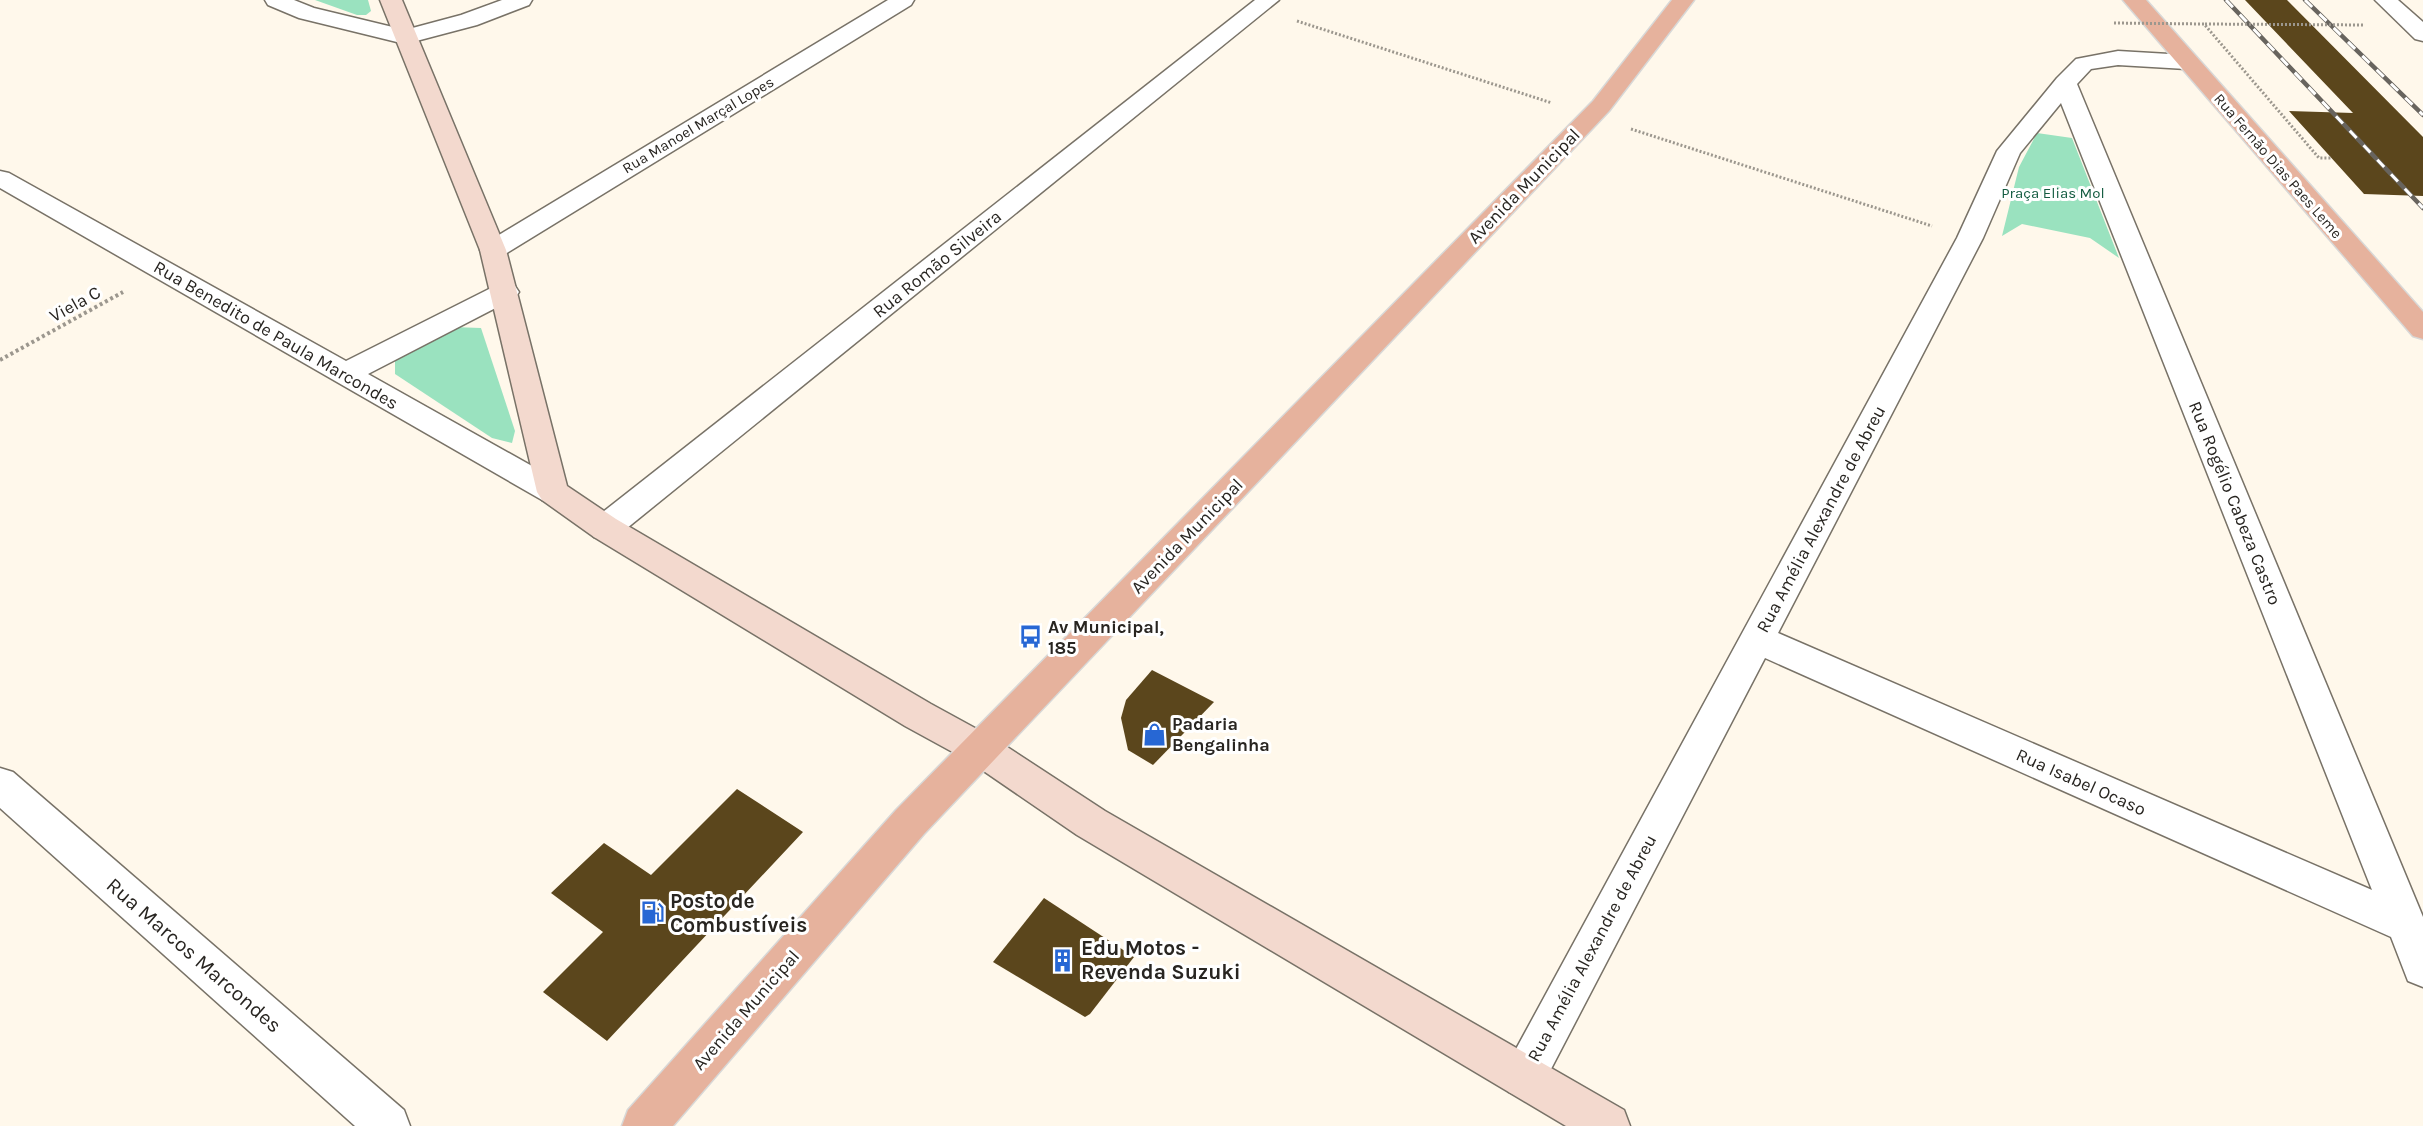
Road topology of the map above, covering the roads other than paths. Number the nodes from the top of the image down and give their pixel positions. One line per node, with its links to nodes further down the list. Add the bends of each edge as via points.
1 (276, 0): 10 (street, via 328,19)
2 (391, 0): 10 (main road)
3 (521, 0): 10 (street, via 469,20)
4 (903, 0): 16 (street, Rua Manoel Marçal Lopes)
5 (1268, 0): 21 (street, Rua Romão Silveira)
6 (1683, 0): 23 (main road, Avenida Municipal, via 1601,106)
7 (2134, 0): 11 (main road, Rua Fernão Dias Paes Leme)
8 (2386, 0): 9 (street)
9 (2423, 34)
10 (405, 37): 16 (main road)
11 (2186, 62): 12 (street, Rua Amélia Alexandre de Abreu, via 2143,57 2097,60 2084,64); 18 (main road, Rua Fernão Dias Paes Leme)
12 (2065, 83): 13 (street, Rua Amélia Alexandre de Abreu); 14 (street, Rua Rogélio Cabeza Castro)
13 (2026, 130): 14 (street, via 2059,127 2080,132); 22 (street, Rua Amélia Alexandre de Abreu, via 2009,151 1970,238)
14 (2090, 145): 25 (street, Rua Rogélio Cabeza Castro)
15 (0, 178): 19 (street, Rua Benedito de Paula Marcondes)
16 (493, 250): 17 (main road)
17 (505, 292): 19 (street); 20 (main road)
18 (2423, 330)
19 (345, 374): 20 (street, Rua Benedito de Paula Marcondes)
20 (553, 492): 21 (main road)
21 (605, 528): 23 (main road)
22 (1758, 640): 25 (street, Rua Isabel Ocaso); 27 (street, Rua Amélia Alexandre de Abreu)
23 (982, 750): 27 (main road, via 1091,824); 29 (main road, Avenida Municipal, via 910,822)
24 (0, 784): 28 (street, Rua Marcos Marcondes)
25 (2405, 924): 26 (street, Rua Rogélio Cabeza Castro)
26 (2423, 967)
27 (1524, 1077): 30 (main road)
28 (388, 1126)
29 (644, 1126)
30 (1608, 1126)

